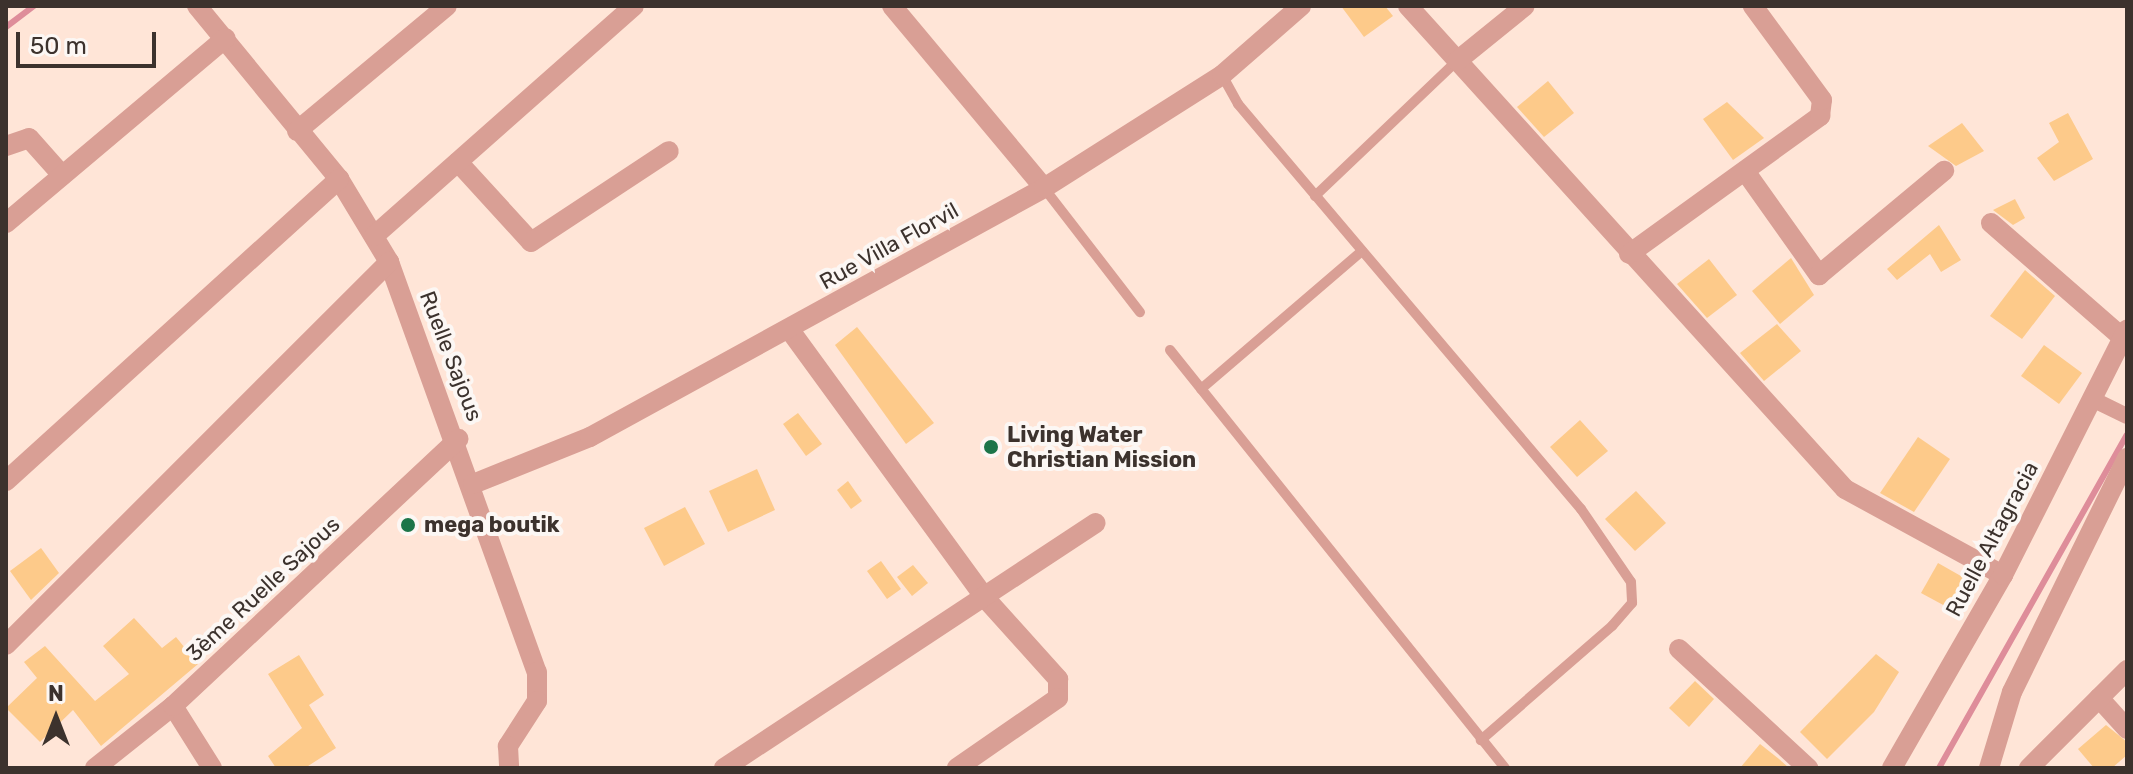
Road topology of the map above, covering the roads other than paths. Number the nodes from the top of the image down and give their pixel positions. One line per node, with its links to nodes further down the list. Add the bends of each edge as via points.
1 (197, 6): 9 (street, Ruelle Sajous)
2 (447, 6): 12 (street)
3 (634, 6): 15 (street)
4 (892, 6): 20 (street)
5 (1301, 6): 11 (street, Rue Villa Florvil)
6 (1408, 6): 10 (street)
7 (1525, 6): 10 (street)
8 (1753, 6): 16 (street, via 1824,105 1820,116)
9 (226, 38): 12 (street, Ruelle Sajous); 18 (street)
10 (1457, 61): 21 (lane); 26 (street)
11 (1222, 75): 20 (street, Rue Villa Florvil); 21 (lane, via 1238,104)
12 (297, 131): 19 (street, Ruelle Sajous)
13 (6, 146): 18 (street, via 29,138)
14 (669, 151): 15 (street, via 531,242)
15 (458, 162): 24 (street)
16 (1745, 171): 17 (street, via 1819,275); 26 (street)
17 (1944, 171)
18 (62, 175): 22 (street)
19 (339, 179): 24 (street, Ruelle Sajous); 37 (street)
20 (1044, 188): 28 (lane); 29 (street, Rue Villa Florvil)
21 (1315, 196): 25 (lane)
22 (6, 223)
23 (1991, 223): 30 (street)
24 (374, 236): 27 (street, Ruelle Sajous)
25 (1362, 251): 32 (lane); 48 (lane, via 1581,509 1631,582 1632,603 1612,626)
26 (1629, 254): 40 (street, via 1845,489)
27 (389, 262): 35 (street, Ruelle Sajous); 42 (street)
28 (1140, 312)
29 (789, 329): 38 (street, Rue Villa Florvil, via 590,437); 41 (street)
30 (2125, 334): 33 (street, Ruelle Altagracia)
31 (1170, 350): 32 (lane)
32 (1201, 389): 48 (lane)
33 (2092, 399): 34 (street); 40 (street, Ruelle Altagracia)
34 (2127, 416)
35 (458, 439): 38 (street, Ruelle Sajous); 46 (street, 3ème Ruelle Sajous)
36 (2127, 458): 57 (street, via 2012,692)
37 (6, 481)
38 (473, 484): 51 (street, Ruelle Sajous, via 537,672 537,701 508,746)
39 (1096, 523): 41 (street)
40 (2003, 575): 56 (street, Ruelle Altagracia)
41 (986, 599): 52 (street); 53 (street, via 1058,679 1060,693)
42 (6, 645)
43 (1679, 649): 55 (street)
44 (2127, 670): 45 (street)
45 (2099, 698): 47 (street); 58 (street)
46 (173, 706): 49 (street, 3ème Ruelle Sajous); 50 (street)
47 (2127, 729)
48 (1481, 740): 54 (lane)
49 (95, 768)
50 (212, 768)
51 (509, 768)
52 (724, 768)
53 (957, 768)
54 (1505, 768)
55 (1808, 768)
56 (1892, 768)
57 (1989, 768)
58 (2029, 768)

